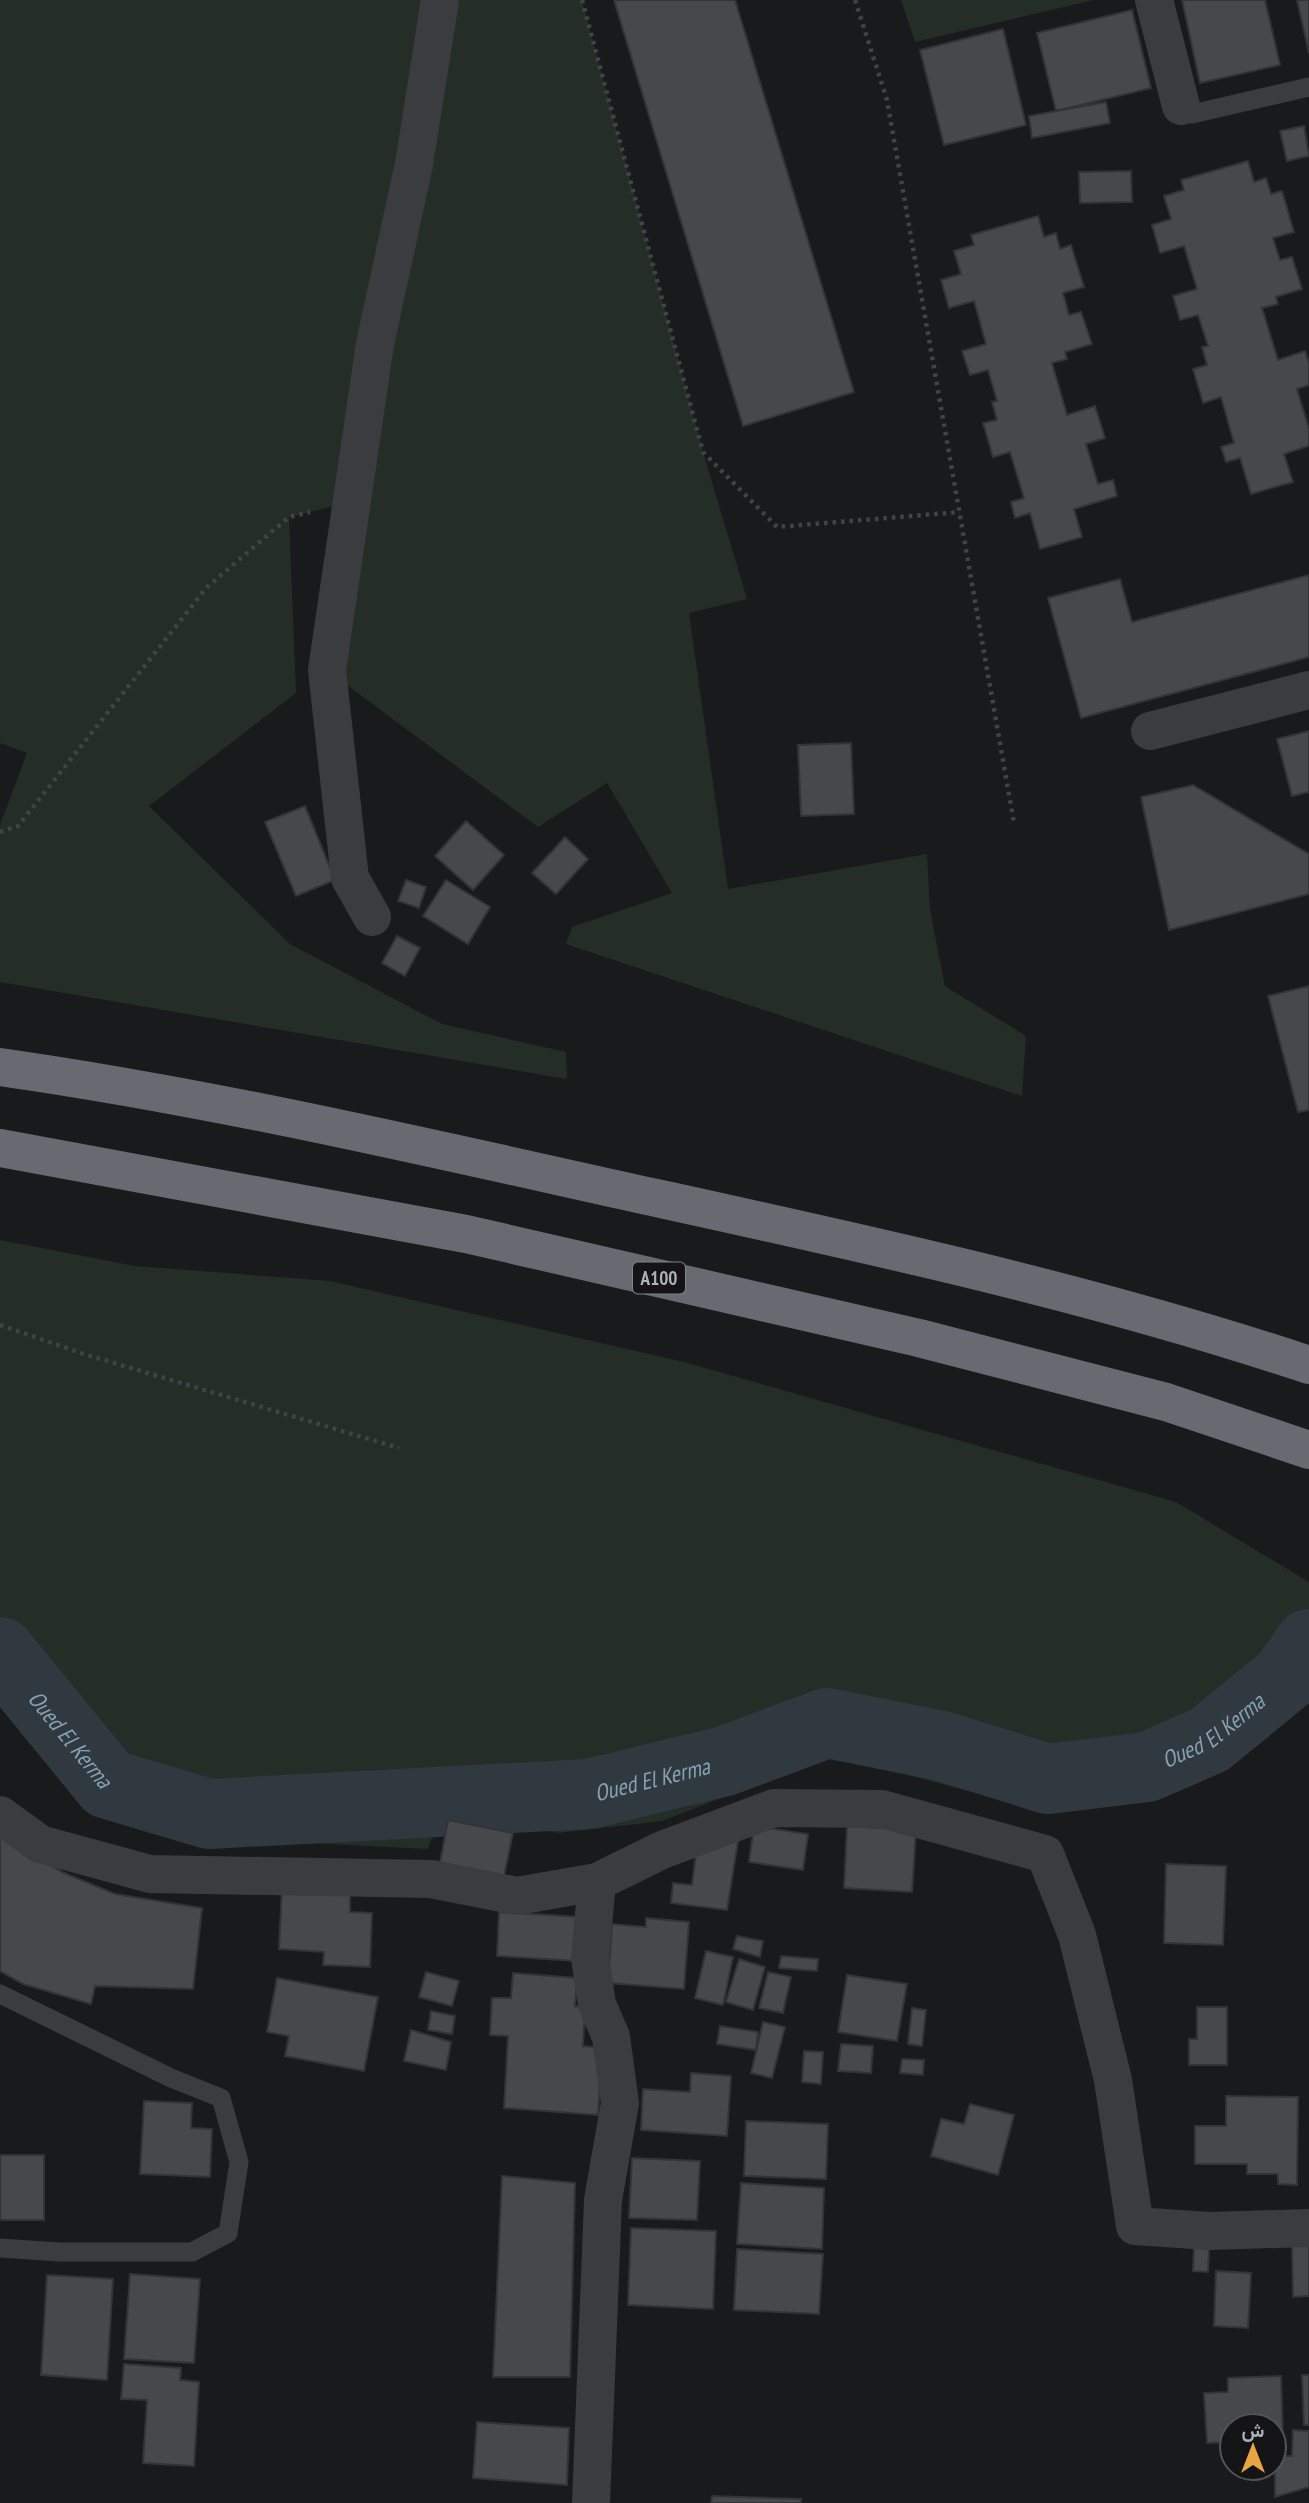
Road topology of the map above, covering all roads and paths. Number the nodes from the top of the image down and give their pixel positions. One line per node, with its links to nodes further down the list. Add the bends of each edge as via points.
1 (440, 0): 7 (street, via 414,164 375,344)
2 (582, 0): 8 (path, via 703,452 777,527)
3 (855, 0): 8 (path, via 887,100)
4 (1154, 0): 6 (street)
5 (1309, 87): 6 (lane, via 1192,114)
6 (1181, 106)
7 (352, 502): 12 (path, via 289,517 207,587 18,826); 13 (street, via 327,670 350,878)
8 (960, 512): 11 (path)
9 (1309, 690): 10 (street)
10 (1150, 731)
11 (1014, 823)
12 (0, 832)
13 (372, 917)
14 (0, 1067): 17 (highway, via 377,1136 861,1243 1188,1325)
15 (0, 1148): 19 (highway, A100, via 466,1234 919,1338 1166,1402)
16 (0, 1325): 18 (path)
17 (1309, 1365)
18 (399, 1448)
19 (1309, 1450)
20 (0, 1815): 21 (street, via 40,1844 150,1874 431,1880 517,1896)
21 (597, 1882): 23 (street, via 662,1850 774,1808 882,1809 1045,1854 1077,1935 1113,2080 1135,2225 1209,2231); 25 (street, via 590,1958 597,2004 611,2037 620,2103 603,2200)
22 (0, 1994): 24 (lane, via 221,2098 239,2162 228,2232 192,2252)
23 (1309, 2228)
24 (0, 2248)
25 (591, 2503)

